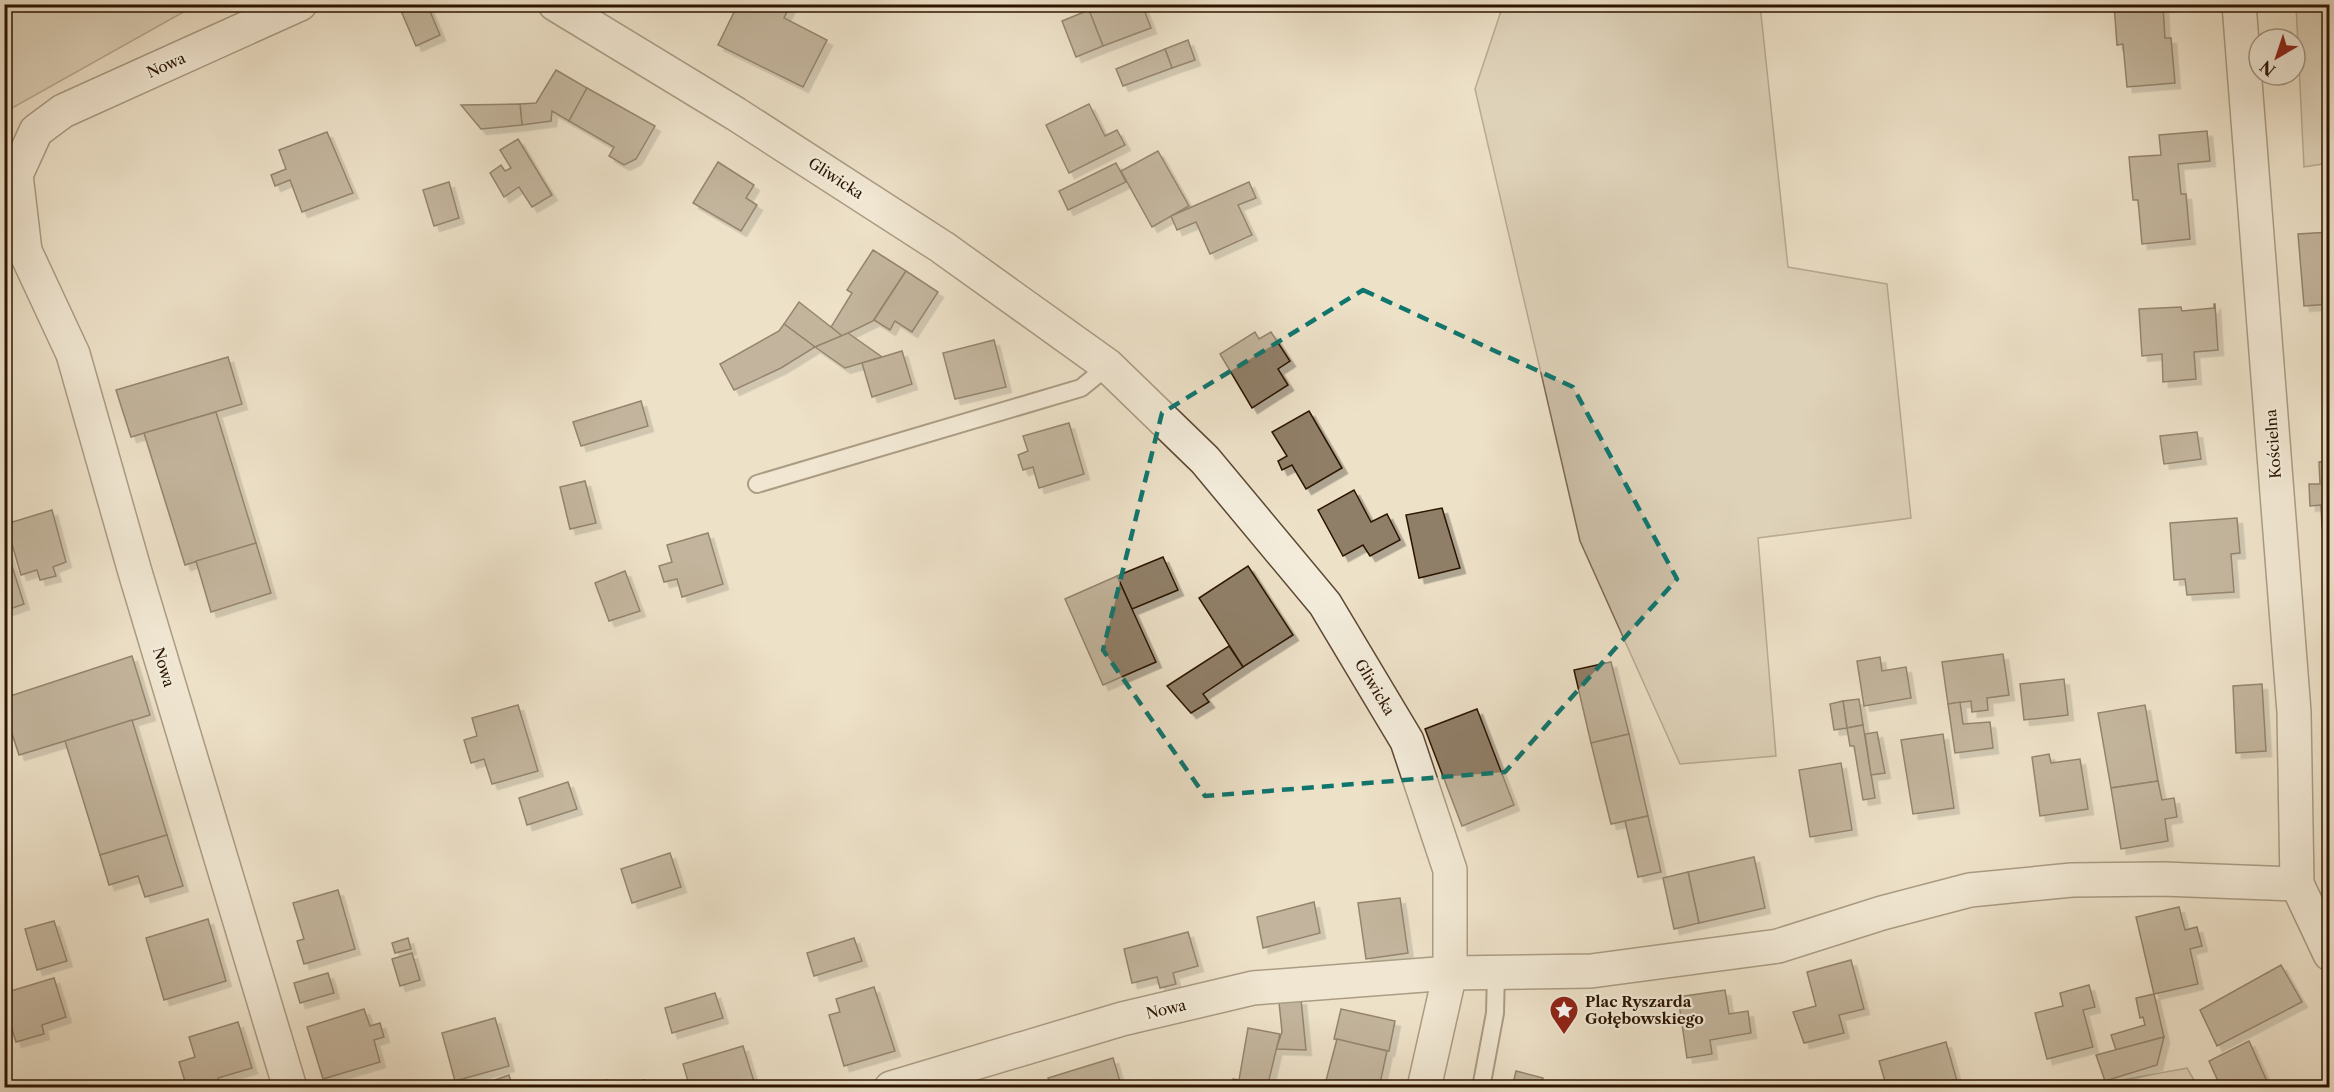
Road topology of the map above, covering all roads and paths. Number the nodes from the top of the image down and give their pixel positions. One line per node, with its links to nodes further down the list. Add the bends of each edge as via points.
1 (300, 4): 4 (street, Nowa, via 63,111)
2 (555, 4): 7 (street, Gliwicka, via 736,114 942,247)
3 (2239, 4): 9 (street, Kościelna, via 2294,712)
4 (36, 131): 5 (street, Nowa); 6 (street, Nowa, via 16,175)
5 (4, 137)
6 (15, 242): 13 (street, Nowa, via 73,354)
7 (1108, 366): 8 (lane, via 1082,388); 12 (street, Gliwicka, via 1205,460 1325,604 1407,741 1450,870)
8 (757, 484)
9 (2297, 884): 10 (street); 11 (street, Nowa, via 2072,880 1970,890 1778,946 1591,971)
10 (2330, 954)
11 (1496, 972): 12 (street, Nowa); 16 (lane, via 1495,1013)
12 (1450, 973): 14 (street, Nowa, via 1253,988 1122,1019); 15 (street, Gliwicka)
13 (290, 1088)
14 (891, 1088)
15 (1424, 1088)
16 (1481, 1088)

